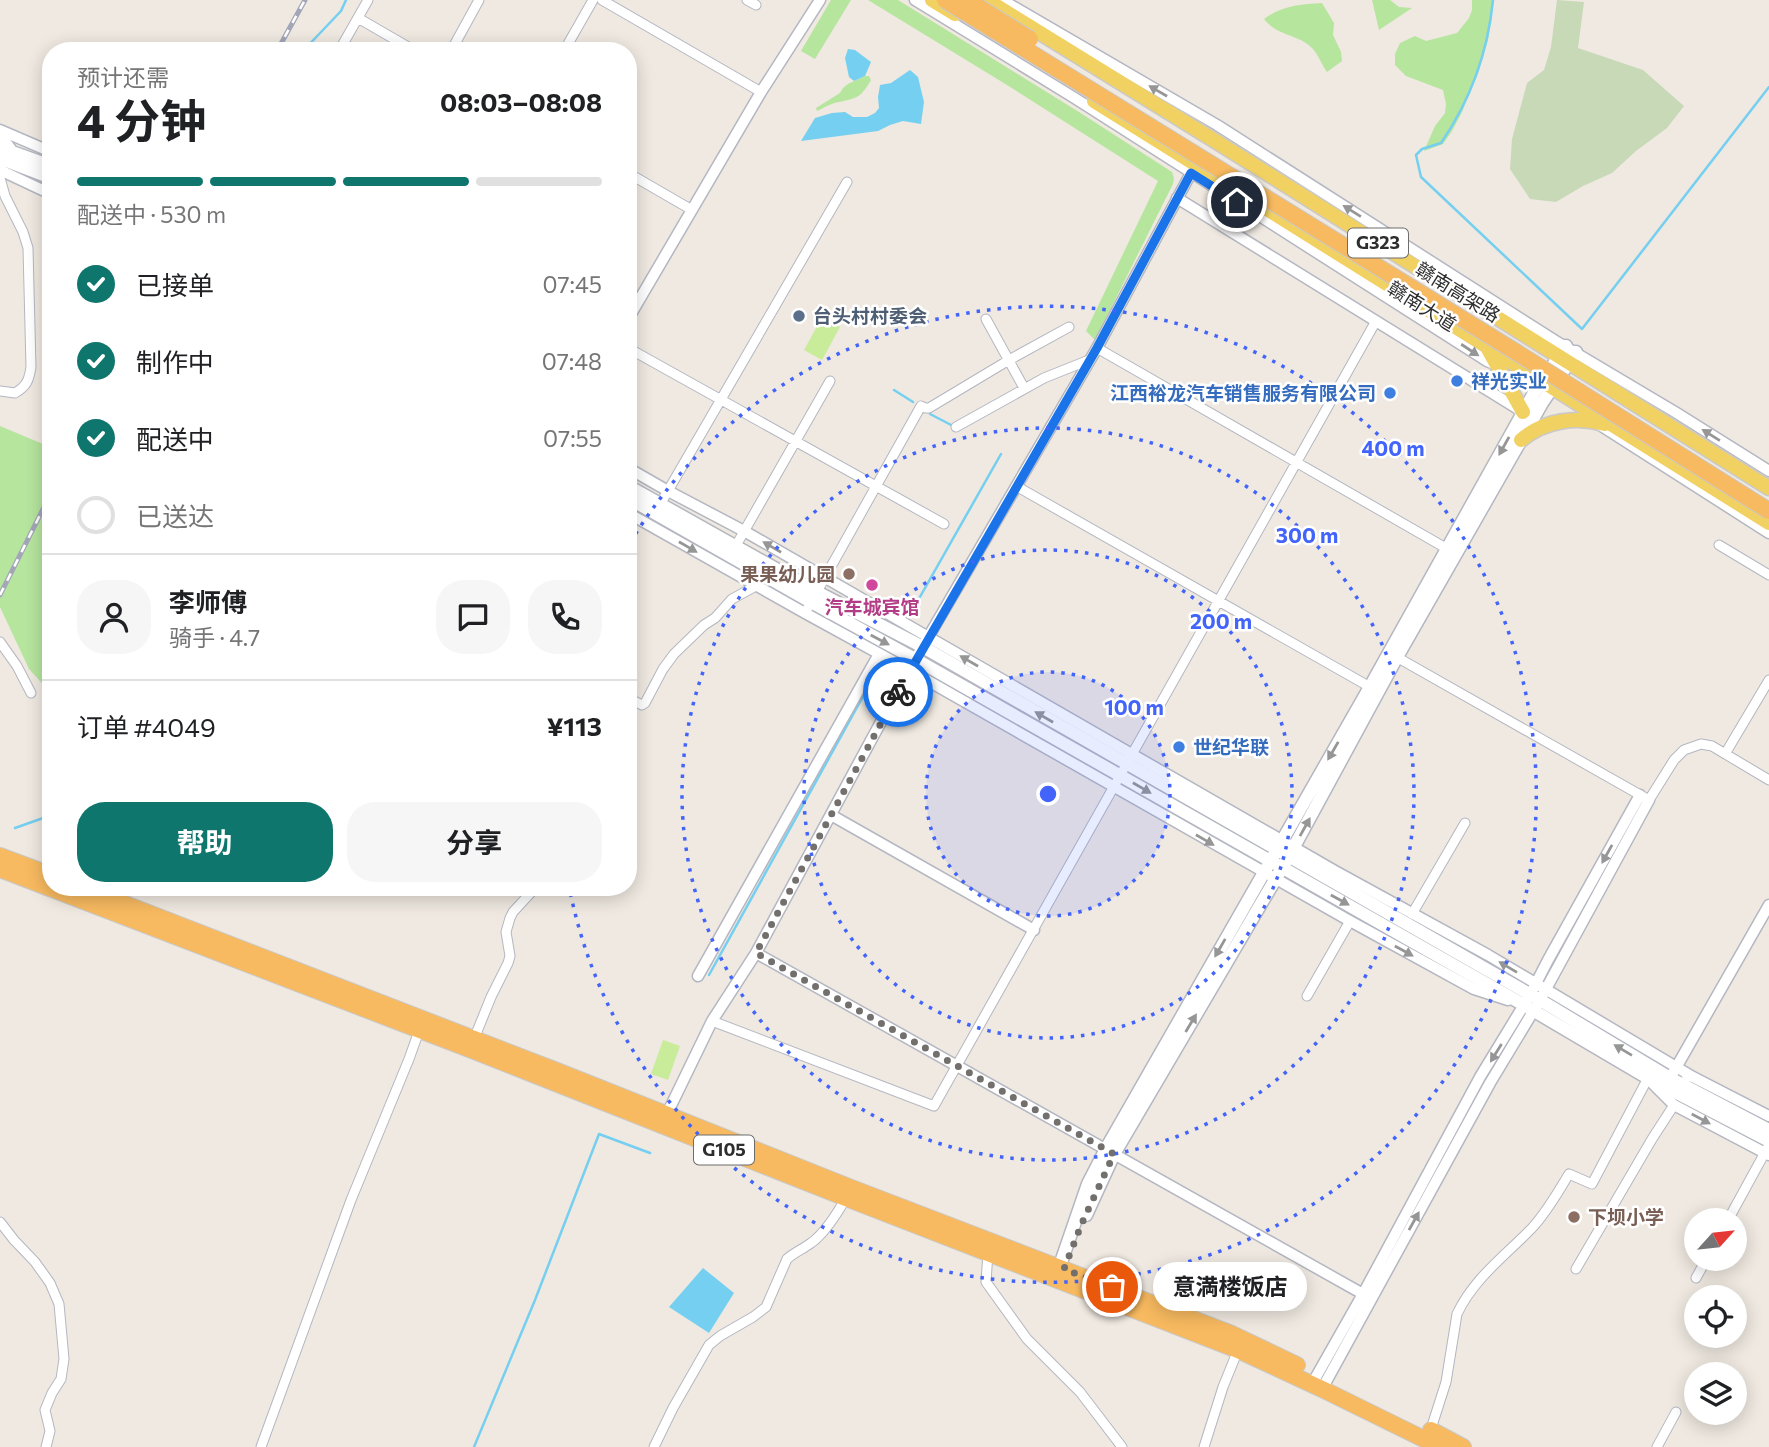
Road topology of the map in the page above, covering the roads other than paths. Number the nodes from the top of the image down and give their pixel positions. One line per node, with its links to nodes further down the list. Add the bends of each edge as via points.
1 (368, 0): 12 (street)
2 (478, 0): 15 (street)
3 (593, 0): 16 (street)
4 (602, 0): 17 (street)
5 (820, 0): 17 (street)
6 (915, 0): 25 (street)
7 (932, 0): 37 (main road, 赣南大道 / G323)
8 (945, 0): 67 (highway, 赣南高架路, bridge)
9 (967, 0): 65 (highway, 赣南高架路, bridge)
10 (986, 0): 42 (main road, 赣南大道 / G323)
11 (1002, 0): 42 (street, one-way to 11, via 1554,340 1217,125)
12 (358, 18): 13 (street); 14 (street)
13 (344, 42)
14 (399, 42)
15 (456, 42)
16 (569, 42)
17 (761, 92): 32 (street)
18 (17, 127): 19 (street)
19 (0, 128): 22 (street)
20 (0, 136): 24 (main road, via 12,152)
21 (0, 142): 26 (main road, via 9,162)
22 (42, 148)
23 (0, 160): 30 (street, via 2,171)
24 (42, 163)
25 (1191, 173): 31 (street); 35 (street)
26 (42, 175)
27 (0, 178): 49 (street, via 27,248 31,367 23,388 15,393)
28 (637, 178): 32 (street)
29 (847, 182): 50 (street)
30 (42, 190)
31 (1177, 198): 36 (street); 39 (street)
32 (692, 210): 33 (street)
33 (637, 304)
34 (986, 318): 43 (street)
35 (1422, 320): 37 (main road); 45 (street, one-way to 45)
36 (1376, 321): 51 (street); 57 (street)
37 (1451, 324): 40 (main road, 赣南大道 / G323)
38 (1069, 327): 43 (street)
39 (1097, 348): 44 (street); 57 (street)
40 (1487, 348): 45 (main road); 47 (main road, 赣南大道 / G323)
41 (637, 353): 50 (street)
42 (1567, 355): 47 (main road); 58 (street, one-way to 42, via 1675,411); 62 (main road, 赣南大道 / G323)
43 (1009, 360): 48 (street); 60 (street, via 929,408 921,406)
44 (1089, 360): 48 (street); 61 (street)
45 (1498, 365): 47 (street); 51 (main road)
46 (830, 381): 56 (street)
47 (1547, 383): 51 (main road); 52 (street); 54 (main road, 赣南大道 / G323); 55 (main road)
48 (1024, 388): 53 (street)
49 (0, 391)
50 (721, 399): 56 (street); 63 (street)
51 (1523, 412): 75 (main road, one-way to 75)
52 (1594, 421): 54 (main road); 55 (main road, via 1559,422); 73 (street)
53 (956, 427)
54 (1625, 433): 71 (main road, 赣南大道 / G323)
55 (1521, 440): 75 (main road)
56 (796, 441): 60 (street); 72 (street)
57 (1296, 463): 75 (street); 80 (street)
58 (1769, 471)
59 (637, 473): 63 (street)
60 (876, 486): 70 (street); 78 (street)
61 (1016, 486): 80 (street); 83 (street)
62 (1769, 488)
63 (668, 491): 69 (street); 72 (street)
64 (637, 495): 69 (main road)
65 (1769, 499)
66 (637, 503): 69 (main road)
67 (1769, 511)
68 (637, 513): 69 (street)
69 (655, 514): 76 (main road); 76 (street, one-way to 76)
70 (944, 523)
71 (1769, 523)
72 (744, 531): 76 (street); 78 (street, one-way to 72)
73 (1769, 533)
74 (1719, 544): 77 (street)
75 (1451, 551): 85 (main road)
76 (730, 556): 79 (street); 81 (main road)
77 (1769, 575)
78 (825, 577): 81 (street); 83 (street)
79 (756, 586): 81 (street); 90 (street, via 732,599 674,654 645,703)
80 (1219, 601): 88 (street); 92 (street)
81 (811, 602): 83 (main road); 84 (street); 86 (main road, one-way to 86)
82 (0, 642): 89 (street)
83 (926, 642): 86 (street); 92 (main road, one-way to 83)
84 (879, 654): 86 (street); 112 (street)
85 (1393, 655): 88 (main road); 94 (street); 98 (main road, one-way to 85)
86 (912, 664): 92 (main road); 95 (street)
87 (1769, 681): 91 (street)
88 (1370, 687): 97 (main road, one-way to 97)
89 (31, 693)
90 (637, 702)
91 (1725, 754): 93 (street); 94 (street, via 1701,744 1684,750)
92 (1123, 771): 97 (main road); 100 (main road, one-way to 100); 110 (street)
93 (1769, 779)
94 (1645, 797): 114 (street)
95 (831, 815): 110 (street); 111 (street)
96 (1465, 823): 108 (street)
97 (1279, 844): 98 (main road); 100 (main road)
98 (1292, 852): 102 (main road); 108 (street); 114 (main road)
99 (3, 867): 101 (highway, G105); 103 (highway, G105)
100 (1266, 867): 102 (main road); 126 (main road, one-way to 126)
101 (42, 874)
102 (1279, 874): 109 (street); 114 (main road, one-way to 114); 126 (main road, one-way to 102)
103 (42, 882)
104 (77, 896): 116 (highway, G105)
105 (104, 896): 117 (highway, G105)
106 (527, 896): 117 (street, via 510,918 508,963)
107 (1769, 905): 120 (street)
108 (1412, 914): 114 (street, one-way to 108, via 1488,955)
109 (1350, 922): 113 (street); 114 (street, one-way to 114, via 1474,989)
110 (1034, 930): 118 (street)
111 (756, 953): 115 (street); 118 (street)
112 (698, 976)
113 (1307, 996)
114 (1535, 997): 119 (main road); 120 (street); 135 (street, one-way to 135, via 1480,1077); 137 (street, one-way to 114)
115 (712, 1021): 118 (street, via 934,1106); 123 (street)
116 (419, 1031): 123 (highway, G105); 141 (street, via 351,1200)
117 (474, 1039): 123 (highway, G105)
118 (957, 1066): 126 (street)
119 (1651, 1073): 120 (main road); 121 (street); 125 (main road); 139 (street, via 1592,1184 1569,1174 1533,1226 1472,1287 1462,1304)
120 (1673, 1073): 122 (street, via 1693,1077); 124 (main road)
121 (1674, 1105): 125 (street, one-way to 125); 131 (street)
122 (1769, 1116)
123 (664, 1120): 127 (highway, G105); 133 (highway, G105, via 849,1187)
124 (1769, 1130)
125 (1768, 1149): 128 (street)
126 (1110, 1151): 133 (main road); 135 (street)
127 (846, 1198): 130 (highway, G105); 142 (street, via 817,1238 787,1259 761,1312 709,1345)
128 (1735, 1208)
129 (0, 1222): 140 (street, via 35,1262 59,1304 64,1359 61,1379 45,1410 50,1431)
130 (988, 1253): 133 (highway, G105); 143 (street, via 986,1282 1027,1339 1080,1392)
131 (1576, 1269)
132 (1700, 1271): 134 (street)
133 (1060, 1274): 136 (highway, G105); 137 (highway, G105, via 1232,1334)
134 (1696, 1278)
135 (1363, 1294): 137 (street)
136 (1238, 1350): 137 (highway, G105); 144 (street)
137 (1320, 1382): 139 (highway, G105)
138 (1676, 1412): 146 (street)
139 (1437, 1440): 145 (highway, G105)
140 (47, 1447)
141 (261, 1447)
142 (654, 1447)
143 (1122, 1447)
144 (1204, 1447)
145 (1462, 1447)
146 (1657, 1447)

